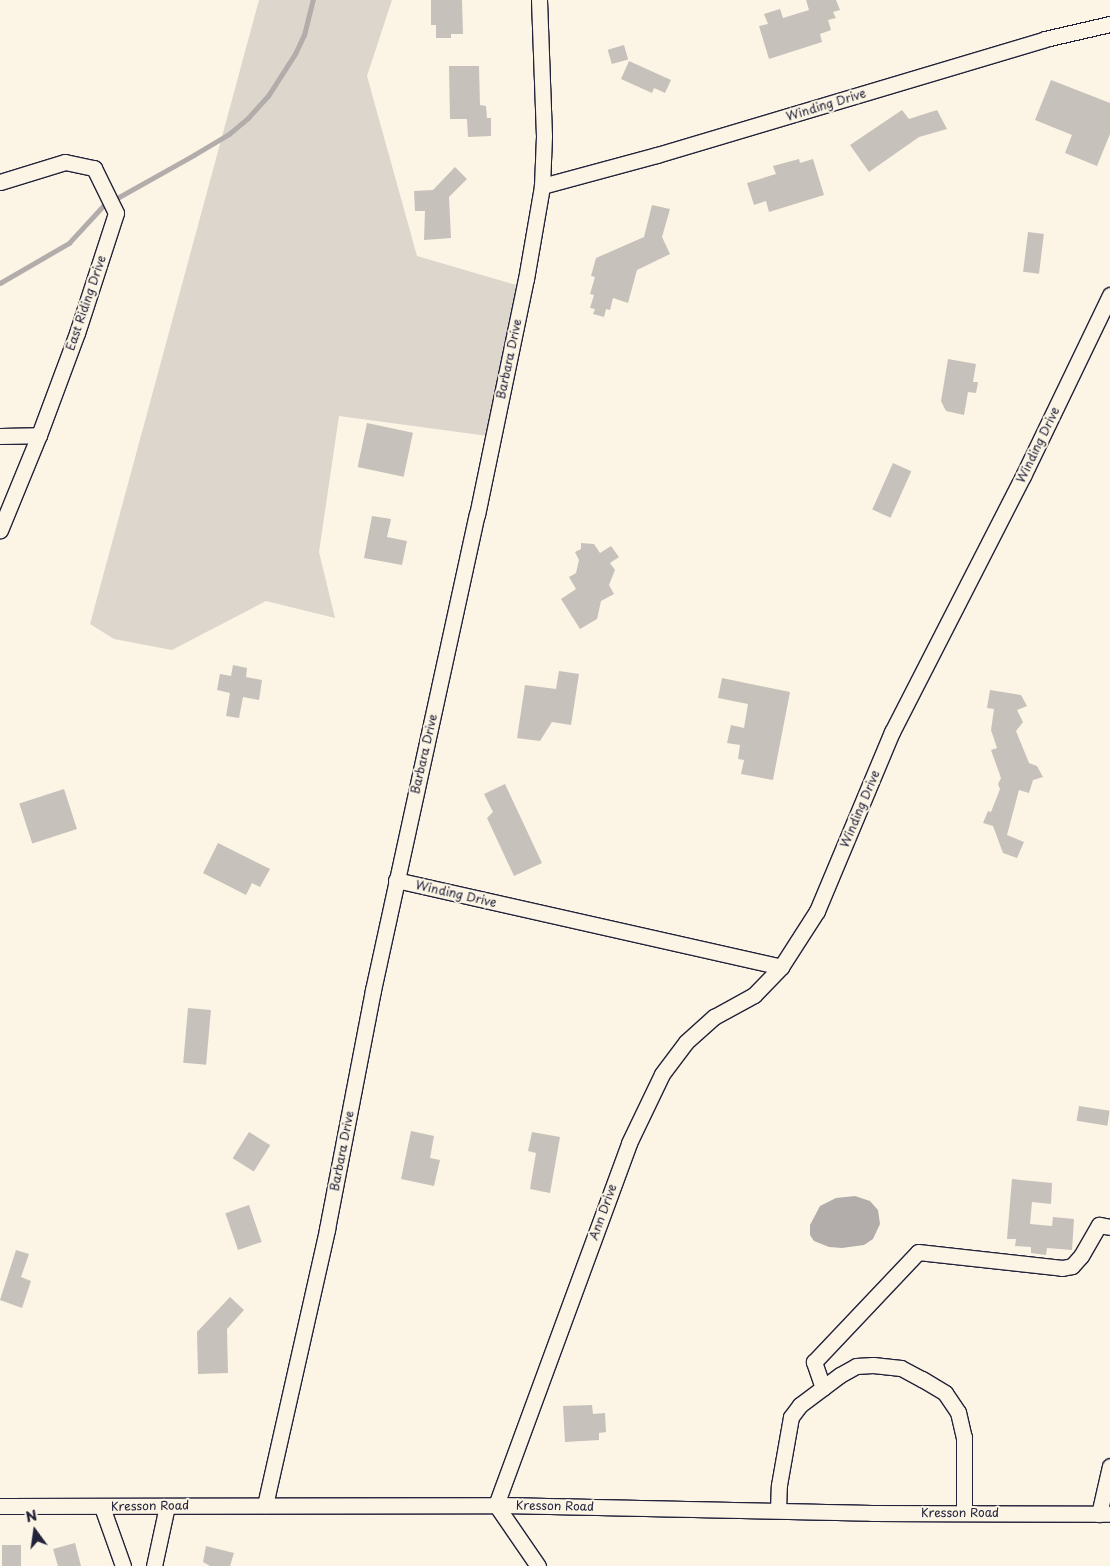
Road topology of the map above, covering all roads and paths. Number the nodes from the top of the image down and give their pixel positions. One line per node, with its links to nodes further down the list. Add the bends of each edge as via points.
1 (540, 0): 4 (street, Barbara Drive, via 544,136)
2 (1110, 24): 4 (street, Winding Drive, via 1046,38 657,155)
3 (0, 182): 6 (street, East Riding Drive, via 66,162 94,168 116,213)
4 (542, 186): 9 (street, Barbara Drive, via 477,515)
5 (1110, 295): 10 (street, Winding Drive, via 1023,476 892,732 817,911)
6 (39, 435): 7 (street); 8 (street, East Riding Drive)
7 (0, 436)
8 (0, 530)
9 (396, 880): 10 (street, Winding Drive); 14 (street, Barbara Drive, via 327,1229)
10 (781, 967): 15 (street, Ann Drive, via 754,995 714,1017 693,1036 662,1074 629,1143)
11 (1110, 1227): 12 (street, via 1099,1225 1081,1256 1072,1266 1062,1268 918,1252 814,1362)
12 (823, 1388): 19 (street, via 800,1405 791,1417); 20 (street, via 856,1366 873,1365 901,1368 945,1393 958,1412 964,1437)
13 (1110, 1466): 21 (street)
14 (265, 1504): 15 (street, Kresson Road); 17 (street, Kresson Road)
15 (496, 1505): 19 (street, Kresson Road); 24 (street)
16 (0, 1506): 18 (street, Kresson Road)
17 (167, 1506): 18 (street, Kresson Road); 23 (street)
18 (102, 1507): 22 (street)
19 (778, 1510): 20 (street, Kresson Road)
20 (964, 1513): 21 (street, Kresson Road)
21 (1104, 1514)
22 (123, 1566)
23 (154, 1566)
24 (538, 1566)

